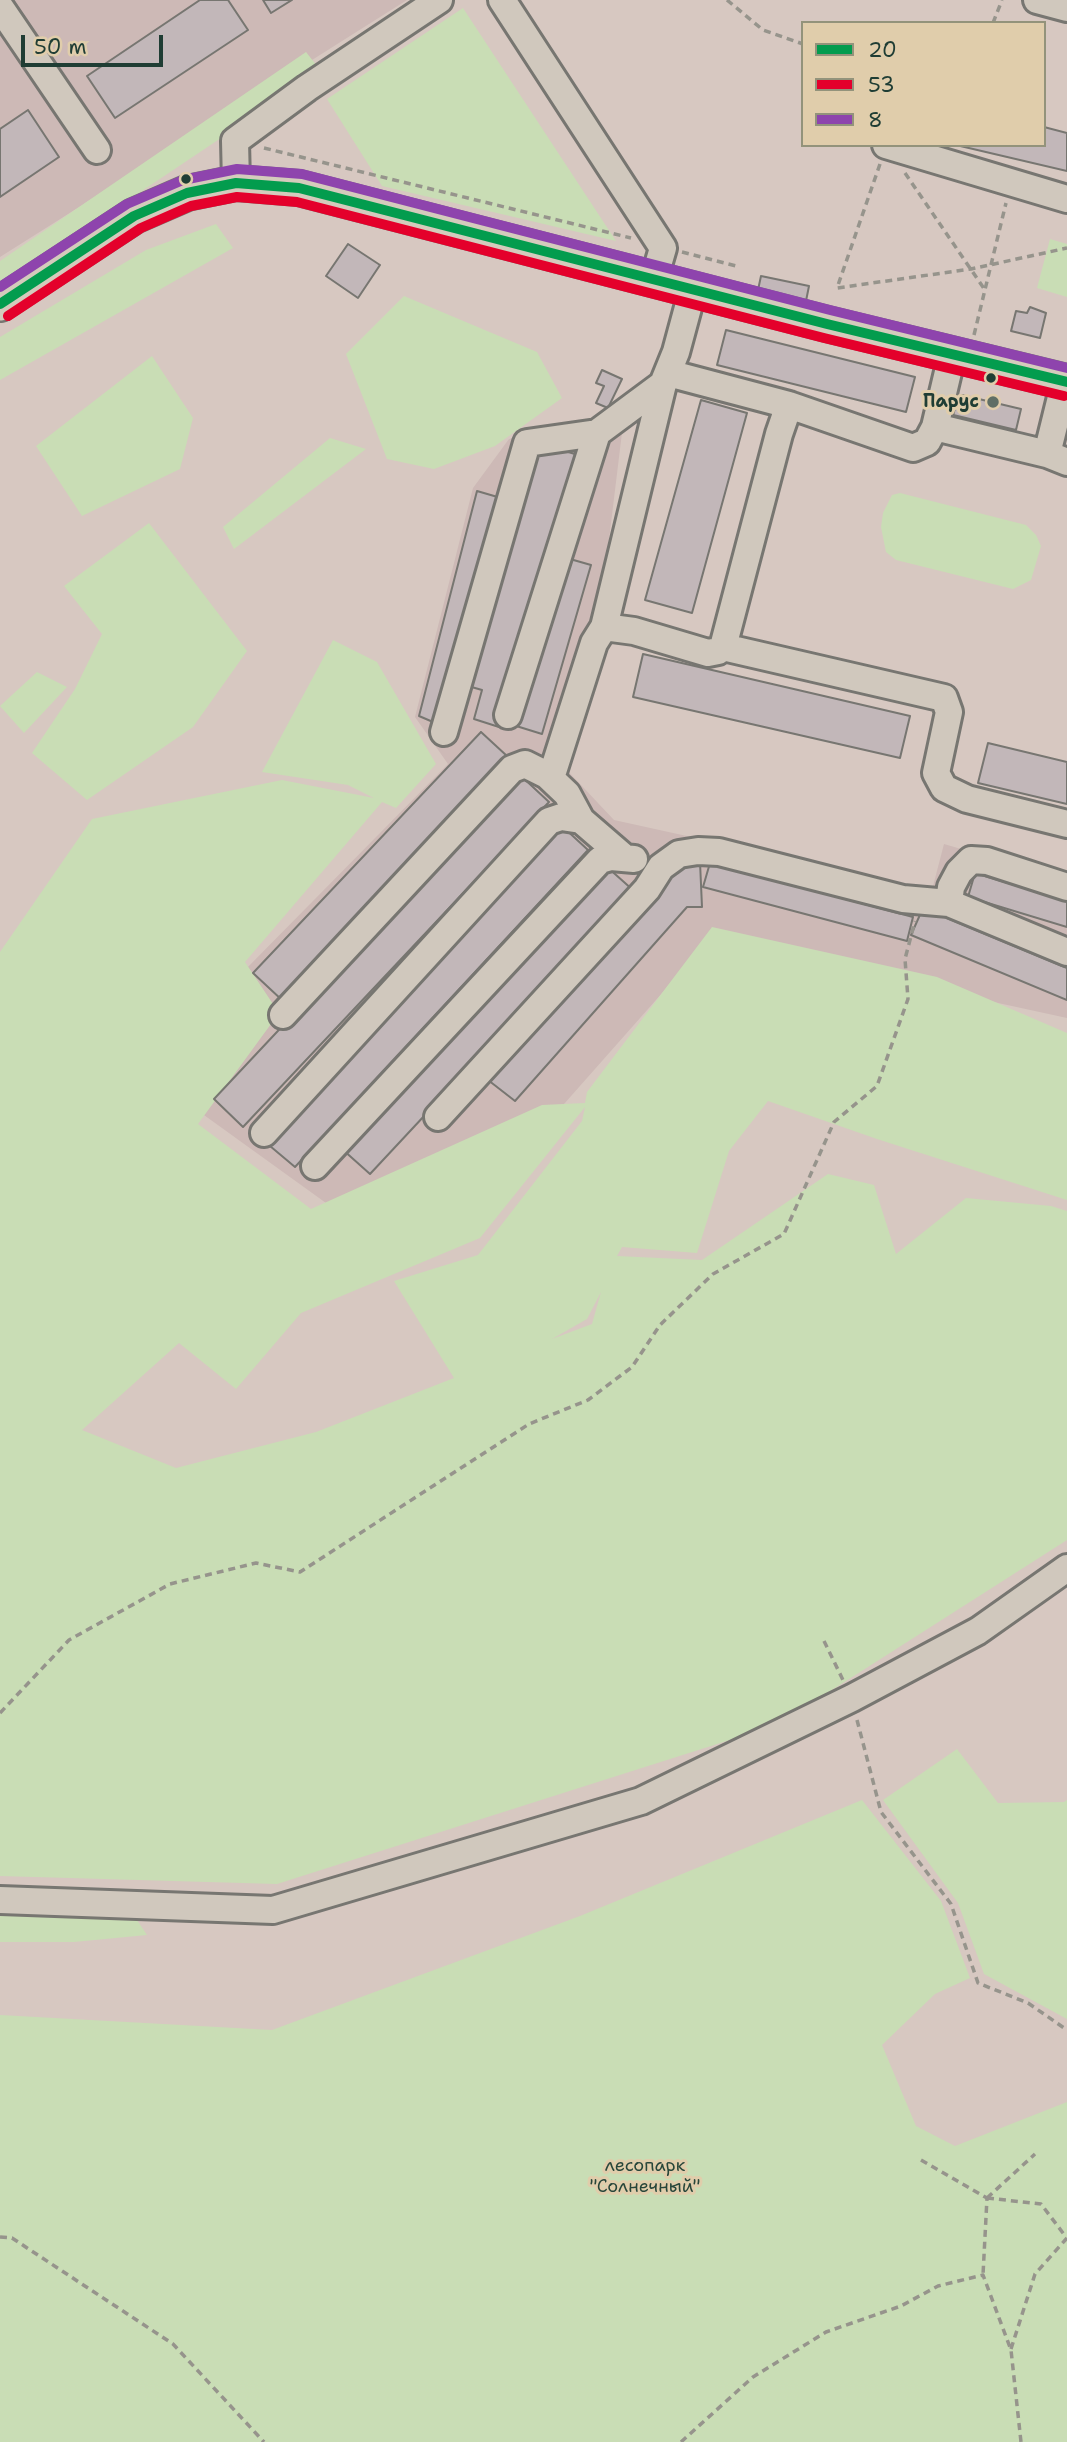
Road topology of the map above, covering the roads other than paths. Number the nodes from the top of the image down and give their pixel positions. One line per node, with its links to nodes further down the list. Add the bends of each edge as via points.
1 (439, 0): 8 (street, via 235,141)
2 (502, 0): 10 (street, via 663,248)
3 (1037, 0): 5 (street)
4 (0, 7): 7 (street)
5 (1067, 8)
6 (893, 147): 9 (street)
7 (97, 150)
8 (236, 183): 10 (main road, via 299,188); 12 (main road, via 187,193 134,216)
9 (1067, 199)
10 (654, 279): 11 (main road)
11 (693, 289): 13 (main road); 14 (street)
12 (0, 304)
13 (960, 357): 15 (main road); 17 (street)
14 (665, 378): 16 (street); 18 (street); 20 (street)
15 (1066, 381): 19 (street)
16 (789, 405): 17 (street, via 914,448 927,442); 21 (street)
17 (935, 427): 19 (street)
18 (597, 433): 22 (street); 23 (street, via 527,443)
19 (1057, 458)
20 (604, 626): 21 (street, via 708,653); 24 (street, via 593,643)
21 (723, 647): 26 (street, via 944,698 949,712 936,773 944,788 967,799)
22 (508, 715)
23 (444, 733)
24 (551, 778): 25 (street, via 567,794); 32 (street, via 525,764 512,769)
25 (580, 820): 27 (street); 34 (street, via 561,817 549,821)
26 (1067, 824)
27 (625, 858): 28 (street); 35 (street, via 600,860)
28 (662, 867): 30 (street, via 679,854 719,852 903,900); 33 (street)
29 (1067, 887): 30 (street, via 971,860 951,887)
30 (949, 903): 31 (street)
31 (1067, 952)
32 (283, 1015)
33 (438, 1117)
34 (264, 1133)
35 (314, 1166)
36 (1067, 1568): 37 (street, via 978,1631 641,1801 273,1910)
37 (0, 1900)

